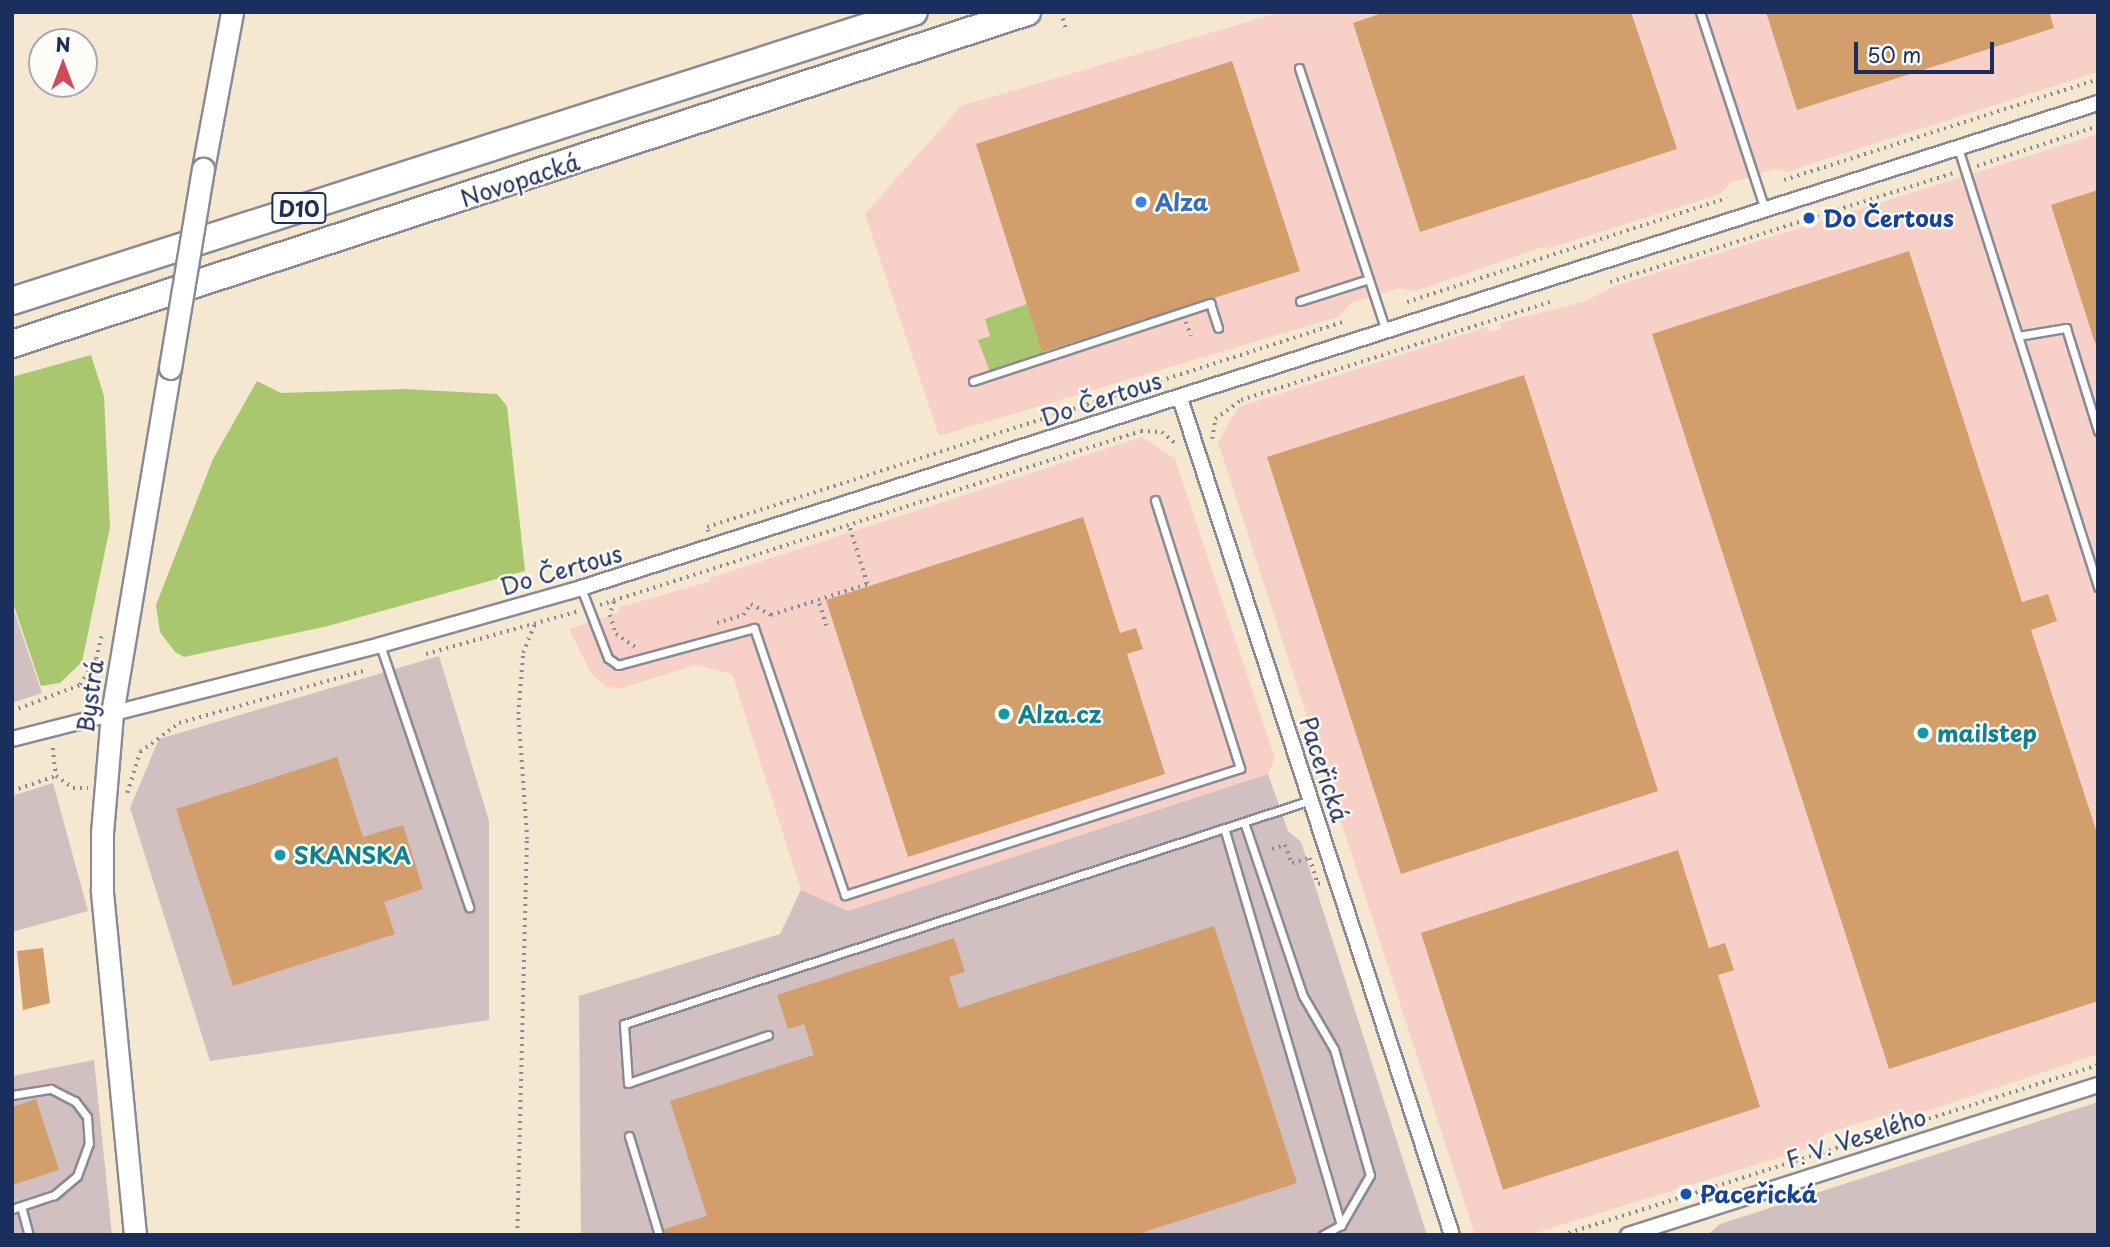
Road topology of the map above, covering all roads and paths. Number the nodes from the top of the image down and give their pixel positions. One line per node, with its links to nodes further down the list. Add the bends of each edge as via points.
1 (232, 12): 49 (street, Bystrá, bridge)
2 (914, 12): 17 (highway, Novopacká / D10)
3 (1027, 12): 25 (highway, Novopacká / D10)
4 (1061, 12): 6 (path)
5 (1700, 12): 13 (lane)
6 (1066, 28)
7 (1299, 68): 15 (lane)
8 (2098, 79): 11 (path)
9 (2098, 103): 10 (street, Do Čertous)
10 (1958, 148): 13 (street, Do Čertous); 24 (lane)
11 (1784, 180)
12 (1727, 198): 20 (path)
13 (1765, 210): 23 (street, Do Čertous)
14 (1809, 218): 16 (path)
15 (1368, 279): 18 (lane); 23 (lane)
16 (1610, 282)
17 (12, 301)
18 (1300, 301)
19 (1553, 301): 29 (path, via 1241,400 1215,419)
20 (1407, 302)
21 (1343, 322): 34 (path, via 707,527)
22 (1218, 328): 26 (lane, via 1210,303)
23 (1386, 332): 27 (street, Do Čertous)
24 (2018, 336): 28 (lane, via 2066,328); 35 (lane)
25 (12, 344)
26 (973, 381)
27 (1180, 398): 30 (street, Paceřická); 34 (street, Do Čertous)
28 (2098, 431)
29 (1211, 436): 30 (path); 31 (path)
30 (1194, 441): 33 (path, via 1176,446 1162,432 1141,431); 55 (street, Paceřická)
31 (1216, 449)
32 (1155, 500): 39 (lane, via 1240,768 845,895 754,628 618,665 608,658)
33 (849, 526): 37 (path, via 867,584); 38 (path)
34 (713, 548): 36 (street, Do Čertous)
35 (2098, 587)
36 (581, 588): 39 (lane); 44 (street, Do Čertous)
37 (818, 600): 41 (path); 42 (path, via 771,615 751,604 743,615)
38 (615, 601): 39 (path); 45 (path, via 610,615 615,634 628,646)
39 (588, 609): 40 (path)
40 (535, 624): 46 (path); 70 (path, via 523,653 518,714 527,839)
41 (826, 625)
42 (706, 626)
43 (100, 637): 48 (path, via 93,666 80,685)
44 (380, 645): 49 (street, Do Čertous); 60 (lane)
45 (646, 645)
46 (426, 654)
47 (363, 671): 53 (path, via 180,723 140,752 127,793)
48 (12, 711)
49 (112, 714): 50 (street, Do Čertous); 53 (street, Bystrá)
50 (12, 739)
51 (53, 748): 52 (path)
52 (56, 776): 53 (path, via 73,788); 54 (path)
53 (106, 790): 69 (street, Bystrá, via 102,890)
54 (12, 791)
55 (1311, 800): 56 (lane); 59 (street, Paceřická)
56 (1245, 825): 57 (lane); 67 (lane, via 1303,996 1334,1049 1370,1175)
57 (1225, 831): 61 (lane, via 624,1024 628,1083); 67 (lane)
58 (1272, 849): 59 (path, via 1285,845 1292,863 1310,858 1318,884)
59 (1336, 880): 73 (street, Paceřická)
60 (468, 907)
61 (768, 1035)
62 (2098, 1065): 74 (path)
63 (2098, 1085): 75 (street, F. V. Veselého)
64 (12, 1095): 66 (lane, via 51,1089 75,1101 87,1117 89,1143 77,1176 54,1195)
65 (628, 1136): 71 (lane)
66 (16, 1208): 68 (lane)
67 (1341, 1225): 72 (lane)
68 (29, 1235)
69 (135, 1235)
70 (517, 1235)
71 (659, 1235)
72 (1323, 1235)
73 (1452, 1235)
74 (1562, 1235)
75 (1628, 1235)

